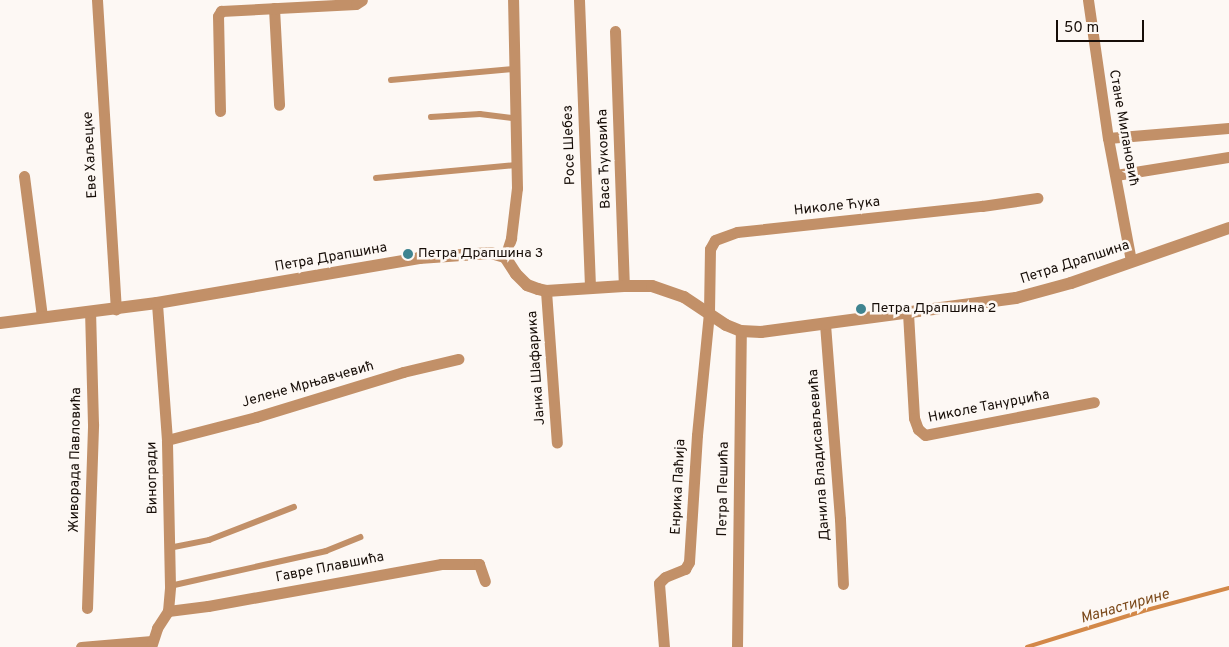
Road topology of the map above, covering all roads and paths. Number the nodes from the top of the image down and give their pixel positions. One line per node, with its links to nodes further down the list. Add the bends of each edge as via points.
1 (97, 0): 29 (street, Еве Хаљецке)
2 (362, 0): 6 (street, via 356,4)
3 (513, 0): 8 (street)
4 (579, 0): 26 (street, Росе Шебез)
5 (1088, 0): 15 (street, Стане Милановић)
6 (274, 8): 10 (street); 11 (street, via 219,12)
7 (615, 31): 25 (street, Васа Ћуковића)
8 (514, 69): 9 (lane); 13 (street)
9 (391, 80)
10 (279, 105)
11 (220, 111)
12 (431, 117): 13 (lane, via 485,114)
13 (514, 118): 17 (street)
14 (1229, 128): 15 (street)
15 (1108, 138): 18 (street, Стане Милановић)
16 (1229, 157): 18 (street)
17 (516, 165): 20 (lane); 23 (street, via 515,205)
18 (1116, 175): 24 (street, Стане Милановић)
19 (24, 176): 33 (street)
20 (376, 178)
21 (1037, 198): 31 (street, Николе Ћука, via 726,235 715,240 710,249)
22 (1229, 228): 24 (street, Петра Драпшина)
23 (505, 257): 27 (street, Петра Драпшина, via 528,285); 28 (street, Петра Драпшина, via 491,253 418,258)
24 (1131, 261): 32 (street, Петра Драпшина, via 1016,298)
25 (624, 286): 26 (street, Петра Драпшина); 31 (street, Петра Драпшина, via 665,289)
26 (590, 288): 27 (street, Петра Драпшина)
27 (546, 291): 40 (street, Јанка Шафарика)
28 (157, 304): 29 (street, Петра Драпшина); 39 (street, Виногради)
29 (116, 309): 30 (street, Петра Драпшина)
30 (90, 312): 33 (street, Петра Драпшина); 47 (street, Живорада Павловића, via 93,424)
31 (710, 312): 36 (street, Петра Драпшина, via 726,325); 51 (street, Енрика Паћија, via 697,435 690,562 685,569 659,583)
32 (908, 313): 35 (street, Петра Драпшина); 38 (street, Николе Танурџића, via 914,418 918,429 925,435)
33 (42, 317): 34 (street, Петра Драпшина)
34 (0, 323)
35 (825, 324): 36 (street, Петра Драпшина, via 761,332); 45 (street, Данила Владисављевића)
36 (742, 330): 52 (street, Петра Пешића)
37 (458, 359): 39 (street, Јелене Мрњавчевић)
38 (1094, 402)
39 (167, 440): 43 (street, Виногради)
40 (557, 443)
41 (294, 507): 43 (lane, via 209,540)
42 (360, 537): 46 (lane, via 326,551)
43 (169, 548): 46 (street, Виногради)
44 (486, 581): 48 (street, Гавре Плавшића, via 478,564 441,564 208,606)
45 (843, 584)
46 (170, 586): 48 (street, Виногради)
47 (87, 608)
48 (168, 610): 49 (street, Виногради)
49 (152, 644): 50 (street)
50 (81, 647)
51 (664, 647)
52 (737, 647)

